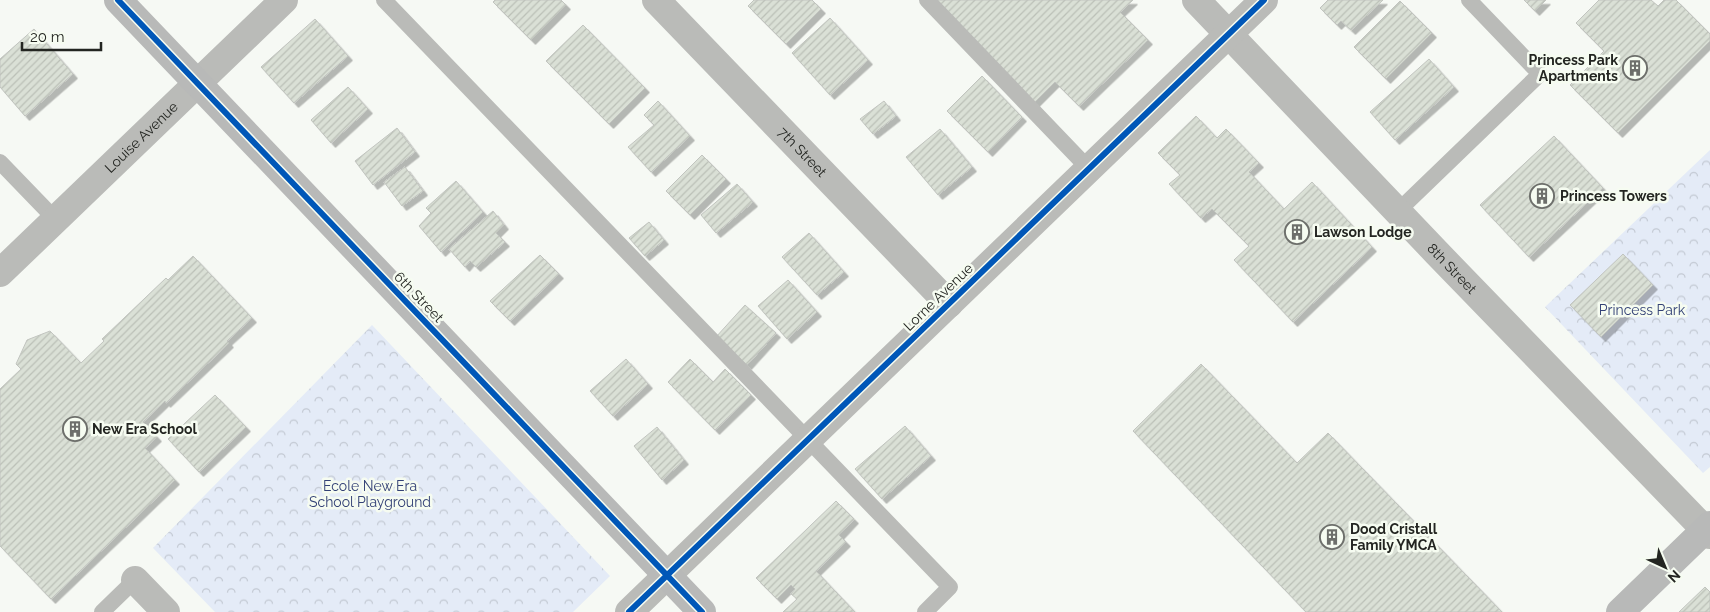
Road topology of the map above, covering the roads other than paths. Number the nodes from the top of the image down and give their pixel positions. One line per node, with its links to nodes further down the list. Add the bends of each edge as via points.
1 (118, 0): 10 (street, 6th Street)
2 (284, 0): 10 (street, Louise Avenue)
3 (384, 0): 17 (lane)
4 (656, 0): 16 (street, 7th Street)
5 (927, 0): 12 (lane)
6 (1196, 0): 9 (street, 8th Street)
7 (1264, 0): 9 (street, Lorne Avenue)
8 (1469, 0): 13 (lane, via 1540,74)
9 (1229, 34): 12 (street, Lorne Avenue); 13 (street, 8th Street)
10 (198, 82): 14 (street, Louise Avenue); 19 (street, 6th Street)
11 (0, 162): 14 (lane)
12 (1089, 168): 16 (street, Lorne Avenue)
13 (1397, 212): 18 (street, 8th Street)
14 (56, 220): 15 (street, Louise Avenue)
15 (0, 274)
16 (949, 304): 17 (street, Lorne Avenue)
17 (808, 439): 19 (street, Lorne Avenue); 25 (lane, via 950,587)
18 (1708, 530): 26 (street)
19 (666, 576): 23 (street, Lorne Avenue); 24 (street, 6th Street)
20 (135, 580): 21 (lane); 22 (street)
21 (102, 612)
22 (166, 612)
23 (629, 612)
24 (702, 612)
25 (925, 612)
26 (1620, 612)

